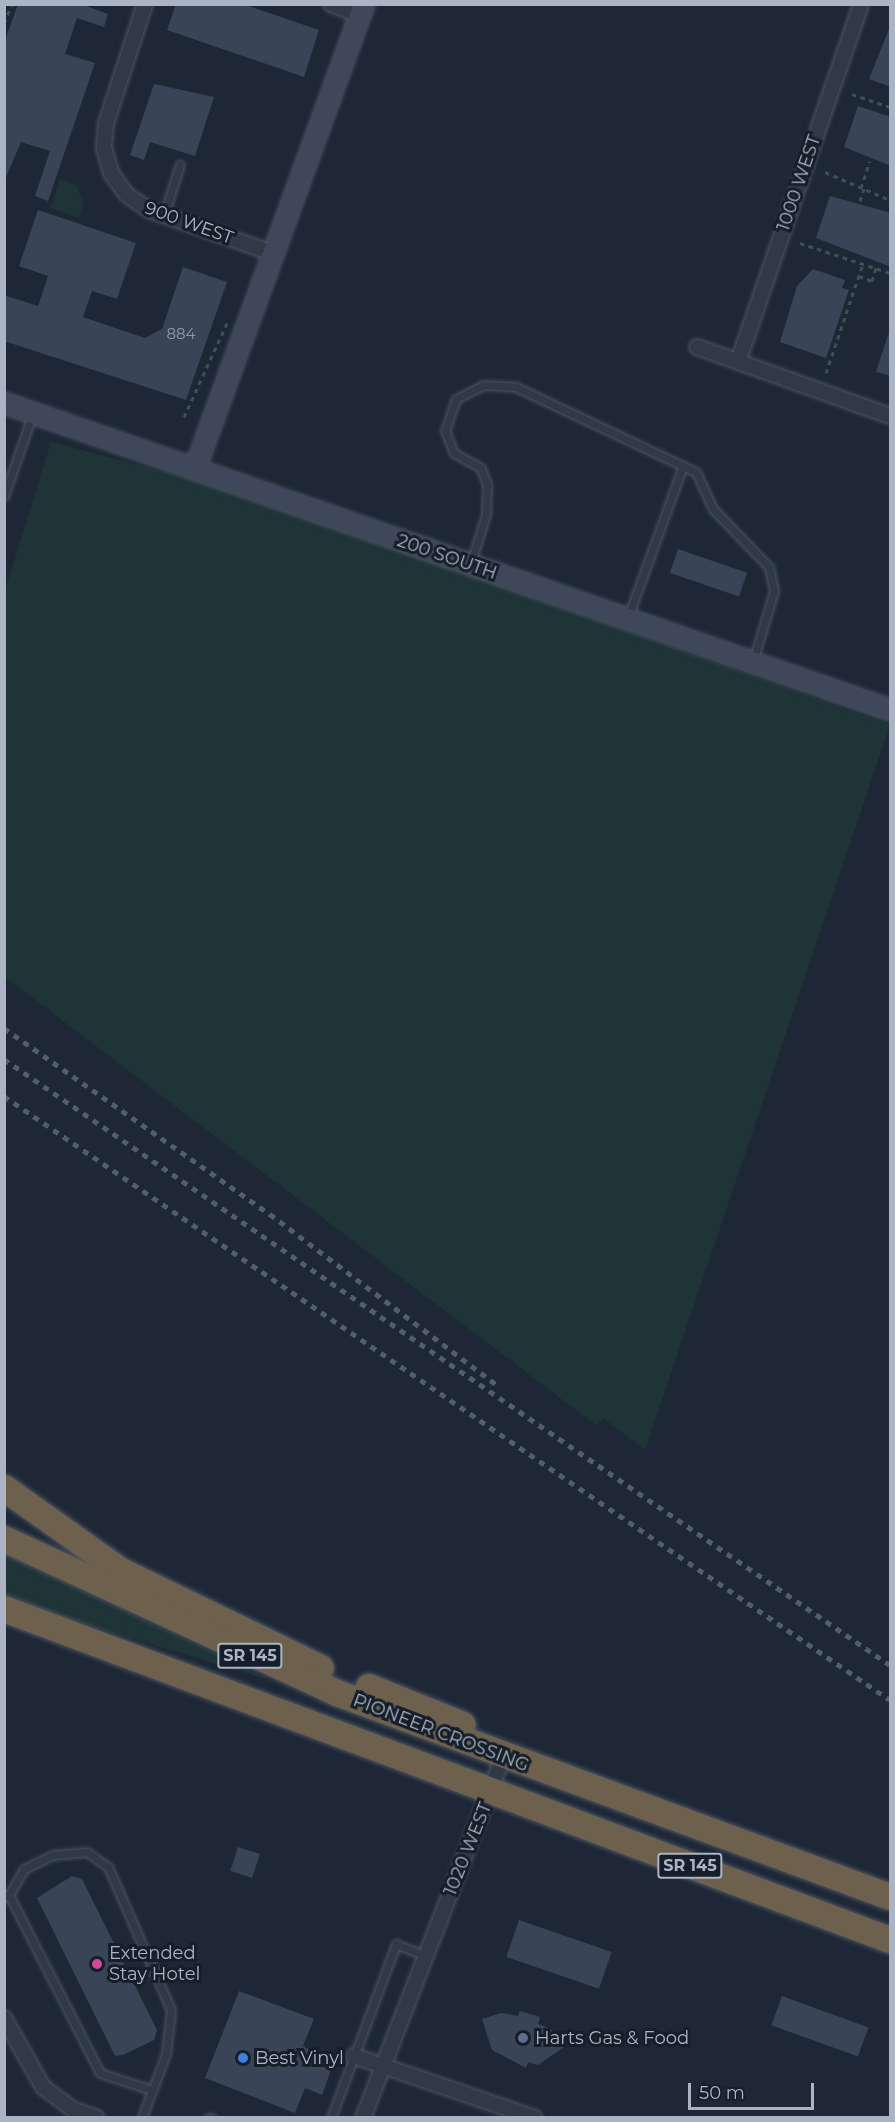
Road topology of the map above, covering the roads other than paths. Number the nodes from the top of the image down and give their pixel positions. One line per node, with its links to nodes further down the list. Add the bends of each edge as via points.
1 (145, 4): 6 (street, 900 WEST, via 106,123 104,148 111,173 127,195)
2 (331, 4): 4 (street)
3 (861, 4): 9 (street, 1000 WEST)
4 (362, 10): 7 (street)
5 (180, 164): 6 (lane)
6 (164, 215): 7 (street, 900 WEST)
7 (275, 254): 14 (street)
8 (697, 347): 9 (street)
9 (738, 362): 12 (street)
10 (4, 403): 11 (street, 200 SOUTH)
11 (32, 413): 14 (street, 200 SOUTH); 15 (lane)
12 (891, 416)
13 (683, 466): 16 (lane, via 516,387 483,385 456,399 445,431 454,453 481,468 487,484 486,514); 17 (lane); 18 (lane, via 696,472 713,508 769,567 774,591)
14 (195, 469): 16 (street, 200 SOUTH)
15 (4, 496)
16 (470, 565): 17 (street, 200 SOUTH)
17 (628, 619): 18 (street, 200 SOUTH)
18 (752, 662): 19 (street, 200 SOUTH)
19 (891, 710)
20 (4, 1488): 23 (highway, via 75,1542 144,1584 291,1655 446,1717)
21 (4, 1539): 23 (highway, PIONEER CROSSING / SR 145, via 238,1651)
22 (6, 1613): 24 (highway, PIONEER CROSSING / SR 145)
23 (503, 1757): 24 (street, 1020 WEST); 26 (highway, PIONEER CROSSING / SR 145)
24 (490, 1792): 27 (highway, PIONEER CROSSING / SR 145); 28 (street, 1020 WEST)
25 (7, 1896): 32 (lane, via 100,2073); 32 (lane, via 24,1869 54,1855 87,1852 108,1867 171,2010 166,2054)
26 (891, 1897)
27 (891, 1940)
28 (425, 1956): 30 (lane, via 396,1944); 31 (street, 1020 WEST)
29 (4, 2018): 33 (street, via 43,2087 74,2110)
30 (354, 2056): 31 (street); 35 (lane)
31 (382, 2067): 36 (street, 1020 WEST); 37 (street)
32 (152, 2090): 34 (lane)
33 (97, 2118)
34 (142, 2118)
35 (331, 2118)
36 (363, 2118)
37 (535, 2118)

